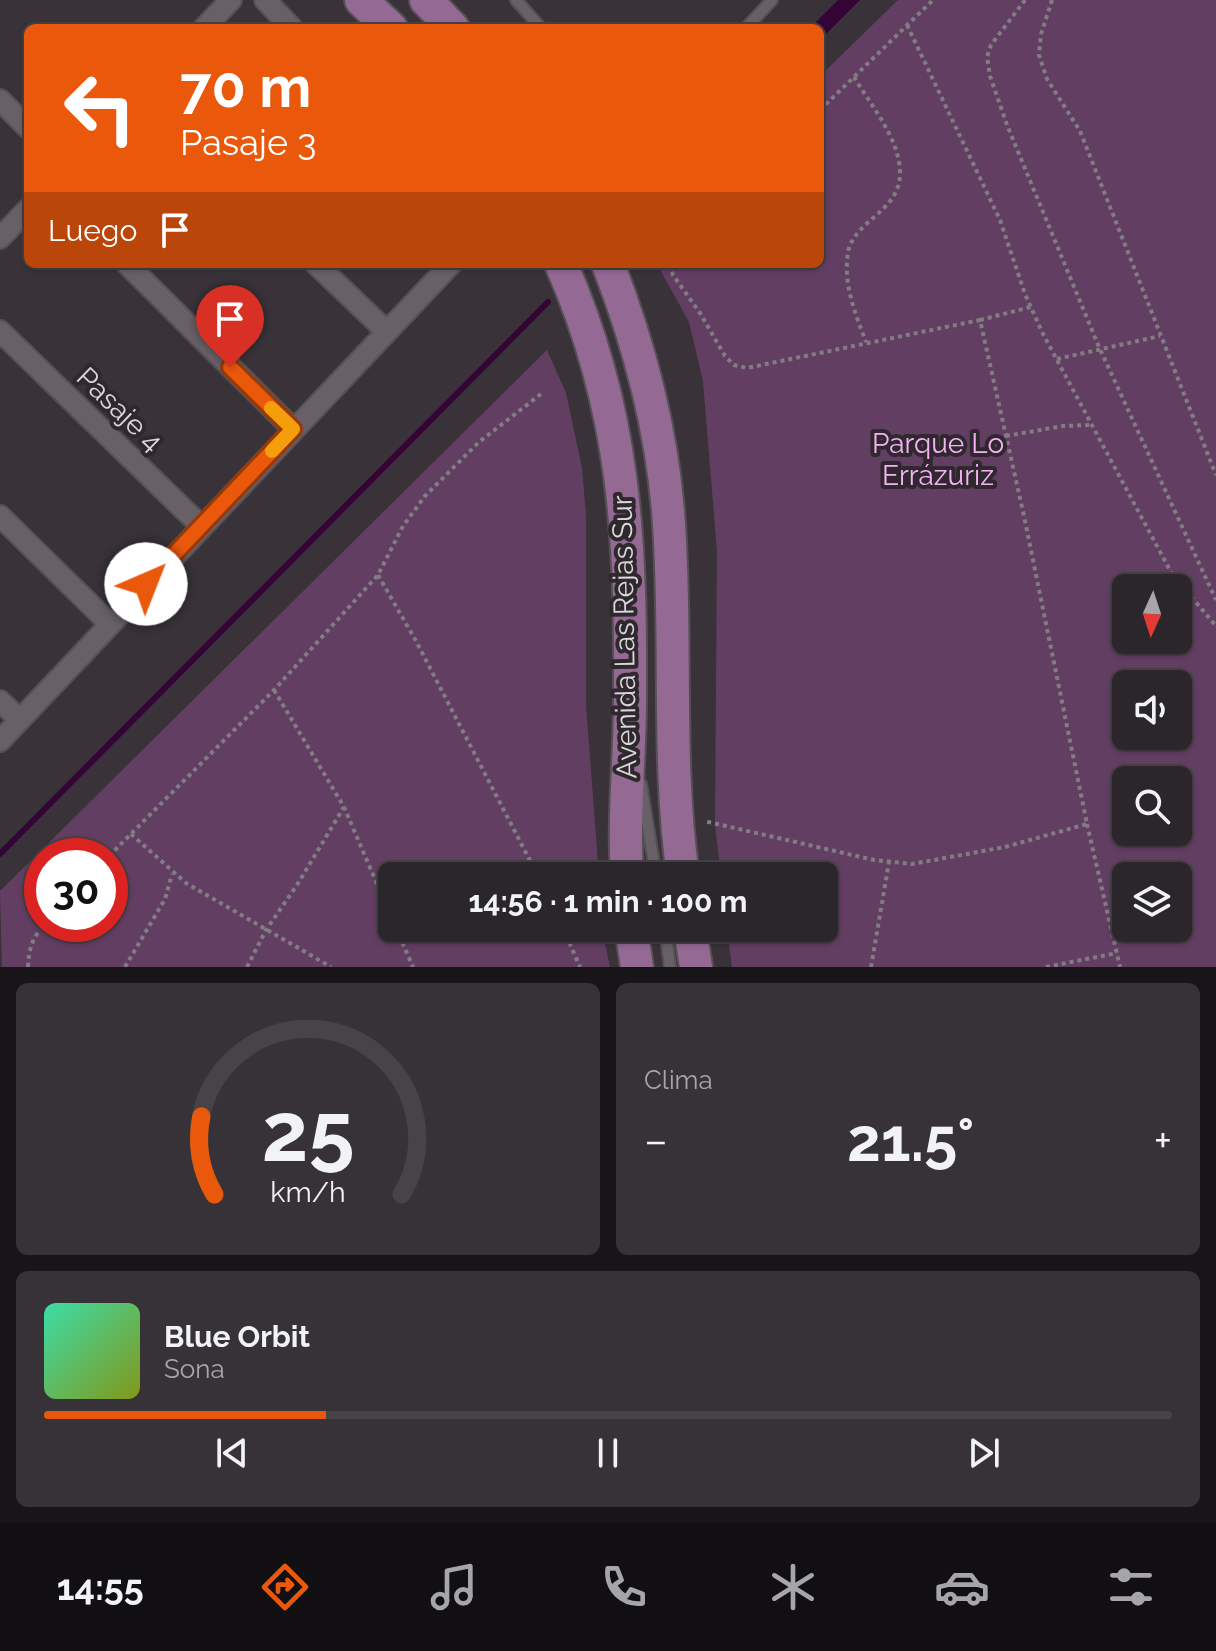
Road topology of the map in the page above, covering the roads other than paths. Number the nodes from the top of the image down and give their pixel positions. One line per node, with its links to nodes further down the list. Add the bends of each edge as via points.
1 (231, 0): 7 (street)
2 (265, 0): 8 (street)
3 (361, 0): 9 (main road)
4 (426, 0): 10 (main road)
5 (516, 0): 11 (lane)
6 (772, 0): 12 (lane)
7 (208, 24)
8 (288, 24)
9 (387, 24)
10 (449, 24)
11 (537, 24)
12 (750, 24)
13 (0, 100): 14 (street)
14 (24, 124)
15 (24, 213): 16 (street)
16 (0, 238)
17 (131, 268): 24 (street)
18 (320, 268): 23 (street)
19 (447, 268): 23 (street)
20 (562, 268): 29 (main road, Avenida Las Rejas Sur, via 601,372 620,462 628,545)
21 (609, 268): 34 (main road, Avenida Las Rejas Sur, via 642,361 663,461)
22 (0, 331): 26 (street, Pasaje 4)
23 (386, 331): 24 (street)
24 (293, 429): 26 (street)
25 (0, 516): 27 (street)
26 (201, 526): 27 (street)
27 (109, 623): 30 (street)
28 (0, 701): 30 (street)
29 (630, 703): 32 (main road, Avenida Las Rejas Sur); 33 (lane)
30 (19, 719): 31 (street)
31 (0, 741)
32 (627, 862)
33 (654, 862)
34 (682, 862)
35 (633, 942): 38 (main road)
36 (667, 942): 39 (lane)
37 (692, 942): 40 (main road)
38 (637, 967)
39 (670, 967)
40 (696, 967)

